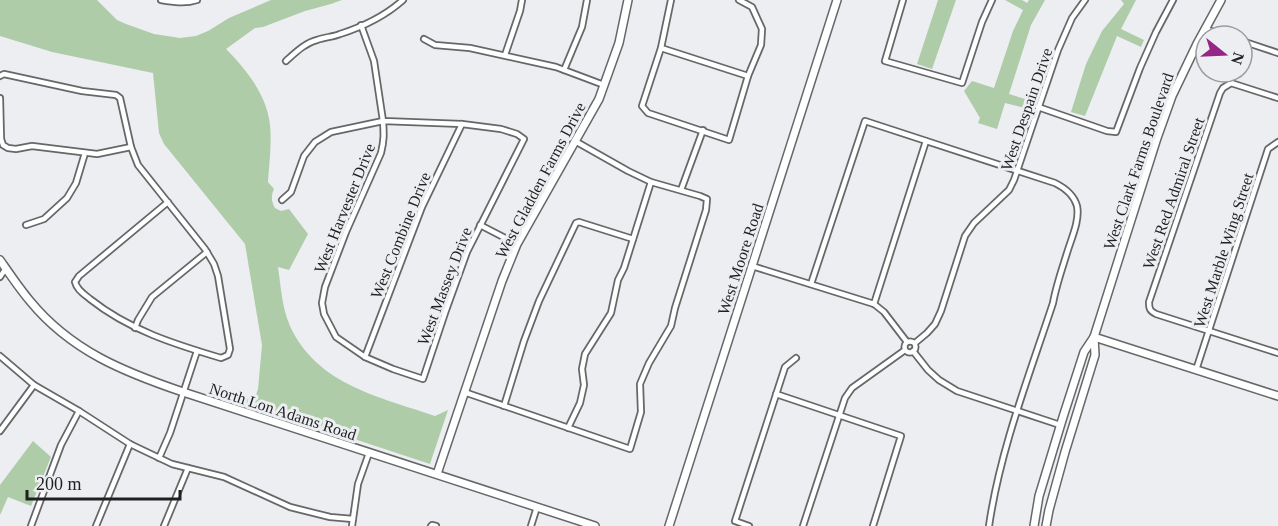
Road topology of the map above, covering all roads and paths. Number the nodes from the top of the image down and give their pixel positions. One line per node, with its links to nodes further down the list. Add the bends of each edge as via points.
1 (161, 0): 2 (street)
2 (197, 0)
3 (403, 0): 16 (street)
4 (522, 0): 22 (street)
5 (587, 0): 24 (street, via 582,27)
6 (628, 0): 27 (street, West Gladden Farms Drive, via 619,43)
7 (671, 0): 19 (street)
8 (739, 0): 26 (street, via 752,7 762,29 761,45)
9 (837, 0): 51 (street, West Moore Road)
10 (903, 0): 11 (street, via 885,61 962,83)
11 (992, 0)
12 (1085, 0): 30 (street, West Despain Drive, via 1072,18)
13 (1173, 0): 30 (street, via 1140,68 1116,132)
14 (1221, 0): 15 (street, West Clark Farms Boulevard)
15 (1208, 24)
16 (362, 25): 23 (street, via 314,40); 32 (street, West Harvester Drive, via 374,61)
17 (424, 39): 22 (street, via 435,45)
18 (1254, 45): 21 (street)
19 (661, 48): 26 (street); 34 (street, via 642,106 648,113)
20 (1194, 51): 58 (street, West Clark Farms Boulevard, via 1157,138)
21 (1278, 53)
22 (505, 55): 24 (street)
23 (286, 61)
24 (564, 70): 27 (street)
25 (0, 76): 38 (street, via 116,95 120,98)
26 (748, 76): 34 (street, via 729,140)
27 (604, 85): 35 (street, West Gladden Farms Drive)
28 (0, 98): 31 (street)
29 (1278, 98): 57 (street, West Red Admiral Street, via 1231,83 1220,93 1149,302 1151,312)
30 (1038, 107): 40 (street, West Despain Drive)
31 (1, 121): 39 (street, via 1,139 8,148 32,146)
32 (382, 121): 33 (street); 43 (street, via 332,132 315,142 304,156 291,192); 66 (street, West Harvester Drive, via 381,153 346,232 322,303 336,337)
33 (462, 124): 46 (street, West Massey Drive, via 501,129 524,139); 66 (street, West Combine Drive, via 422,207)
34 (703, 130): 42 (street)
35 (575, 141): 41 (street); 48 (street, West Gladden Farms Drive)
36 (926, 141): 40 (street); 54 (street, via 865,121); 55 (street)
37 (1278, 142): 57 (street, West Marble Wing Street, via 1268,149)
38 (131, 147): 39 (street); 44 (street, via 138,165)
39 (85, 153): 45 (street, via 67,198 44,219)
40 (1017, 171): 60 (street, West Despain Drive, via 1009,190 965,236 935,324); 77 (street, via 1066,189 1077,207 1053,303)
41 (651, 182): 42 (street); 47 (street)
42 (681, 190): 80 (street, via 707,199 706,210 671,326 640,384 641,412 630,449)
43 (282, 200)
44 (168, 202): 49 (street); 56 (street, via 75,282 76,288 103,309)
45 (26, 225)
46 (480, 225): 48 (street); 69 (street, West Massey Drive, via 463,262)
47 (633, 239): 75 (street, via 576,223 539,301); 80 (street, via 611,313 585,354 580,403)
48 (517, 244): 72 (street, West Gladden Farms Drive)
49 (207, 252): 56 (street, via 152,297); 62 (street, via 218,276 230,349 228,356 221,358)
50 (0, 260): 52 (street, North Lon Adams Road)
51 (752, 266): 54 (street); 95 (street, West Moore Road)
52 (3, 270): 53 (street); 71 (street, North Lon Adams Road, via 45,318 74,342 128,373)
53 (0, 277)
54 (811, 284): 55 (street)
55 (874, 304): 59 (street)
56 (135, 328): 62 (street)
57 (1209, 330): 64 (street); 68 (street, West Marble Wing Street)
58 (1094, 337): 68 (street); 79 (street, West Clark Farms Boulevard, via 1084,352); 101 (street, West Clark Farms Boulevard, via 1095,355)
59 (907, 342): 60 (street); 61 (street)
60 (915, 344): 63 (street)
61 (905, 350): 63 (street); 78 (street, via 852,388)
62 (197, 351): 71 (street)
63 (913, 351): 77 (street, via 939,381)
64 (1278, 353)
65 (0, 356): 70 (street)
66 (365, 357): 69 (street, West Harvester Drive)
67 (795, 358): 73 (street, via 784,367)
68 (1196, 370): 74 (street)
69 (423, 379)
70 (34, 385): 76 (street); 81 (street)
71 (183, 392): 83 (street, North Lon Adams Road); 84 (street)
72 (464, 392): 75 (street); 86 (street, West Gladden Farms Drive)
73 (776, 394): 78 (street); 96 (street, via 735,522)
74 (1278, 396)
75 (504, 406): 80 (street)
76 (79, 411): 82 (street); 89 (street, via 61,445)
77 (1018, 412): 79 (street); 99 (street, via 993,498)
78 (839, 415): 97 (street); 98 (street, via 901,436)
79 (1060, 425): 100 (street, West Clark Farms Boulevard)
80 (568, 428)
81 (0, 431)
82 (130, 444): 84 (street); 90 (street)
83 (369, 453): 86 (street, North Lon Adams Road); 88 (street, via 358,484)
84 (159, 458): 85 (street)
85 (188, 468): 88 (street, via 224,477 290,507); 91 (street)
86 (437, 474): 87 (street, North Lon Adams Road)
87 (537, 507): 93 (street); 94 (street, North Lon Adams Road)
88 (353, 519): 92 (street)
89 (31, 526)
90 (96, 526)
91 (164, 526)
92 (352, 526)
93 (531, 526)
94 (595, 526)
95 (669, 526)
96 (749, 526)
97 (803, 526)
98 (873, 526)
99 (989, 526)
100 (1034, 526)
101 (1046, 526)

